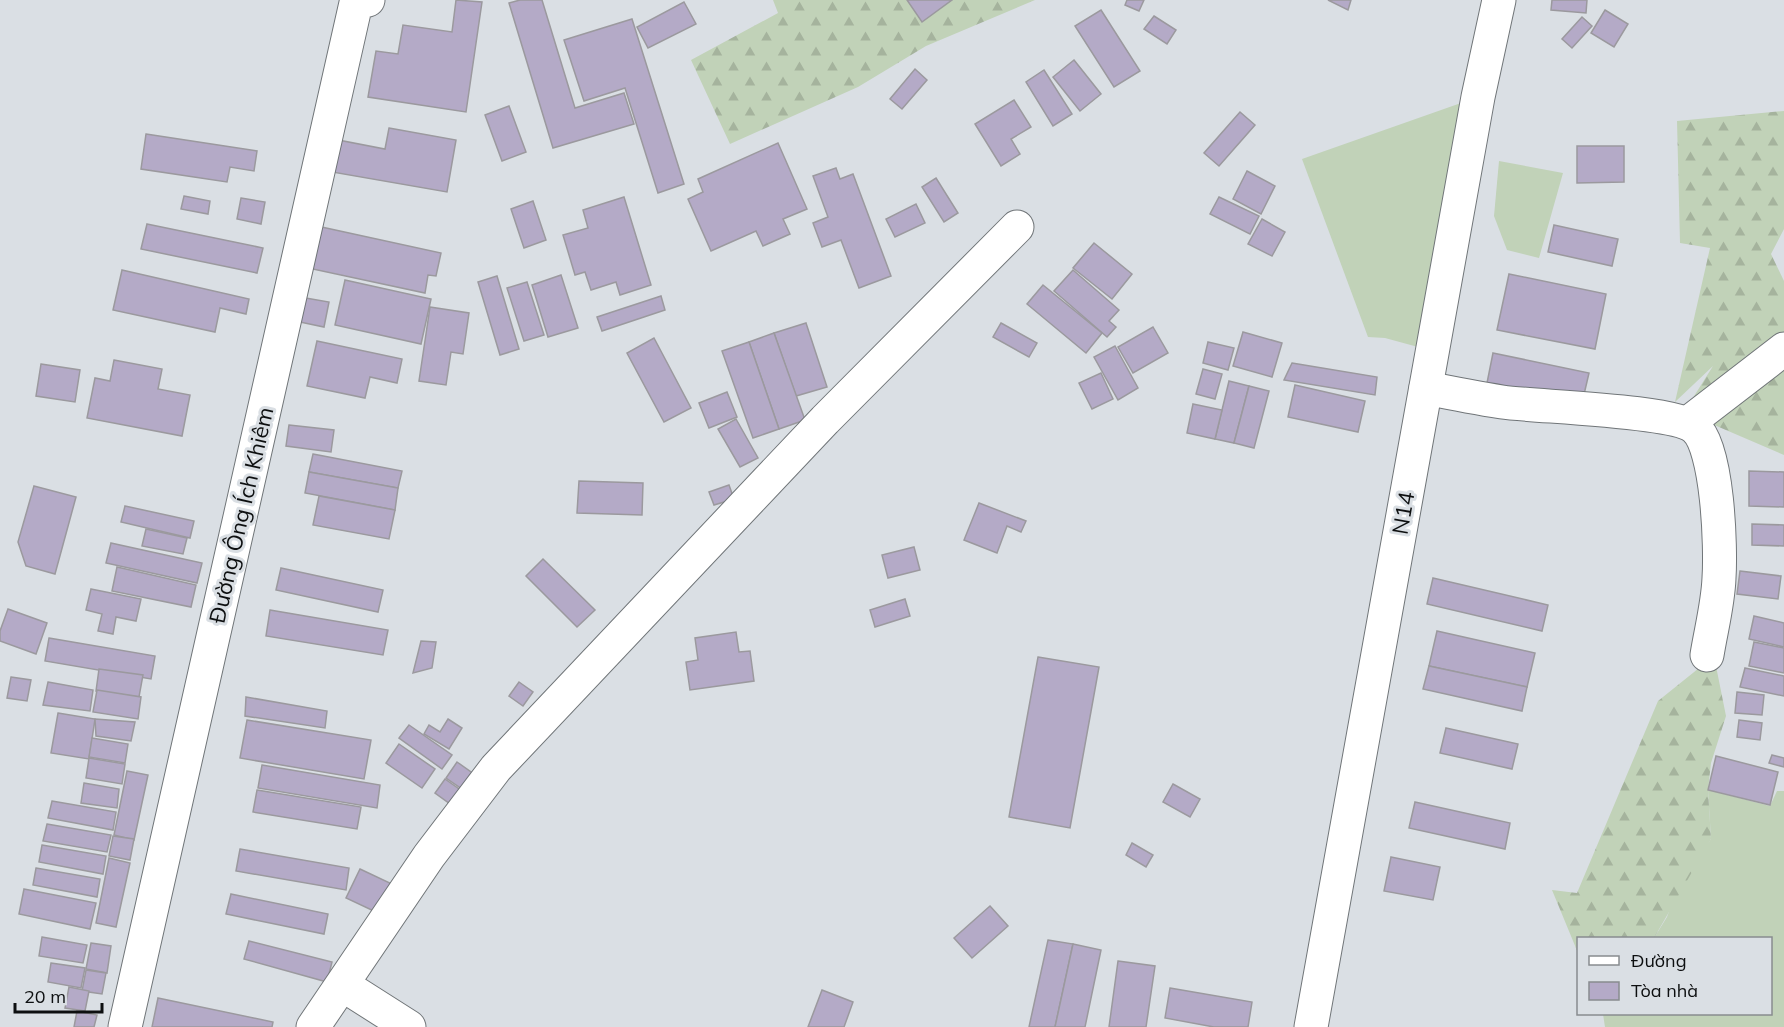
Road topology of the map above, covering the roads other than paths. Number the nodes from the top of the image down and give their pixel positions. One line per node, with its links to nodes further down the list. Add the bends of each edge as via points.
1 (1499, 0): 5 (street, N14)
2 (363, 1): 9 (street, Đường Ông Ích Khiêm)
3 (1017, 227): 8 (street, via 825,420 496,768 429,856)
4 (1784, 349): 6 (street)
5 (1426, 388): 6 (street, via 1502,402); 12 (street, N14)
6 (1688, 423): 7 (street, via 1704,440 1710,454 1719,536 1719,580)
7 (1707, 655)
8 (343, 985): 10 (street); 11 (street)
9 (125, 1027)
10 (313, 1027)
11 (409, 1027)
12 (1311, 1027)

